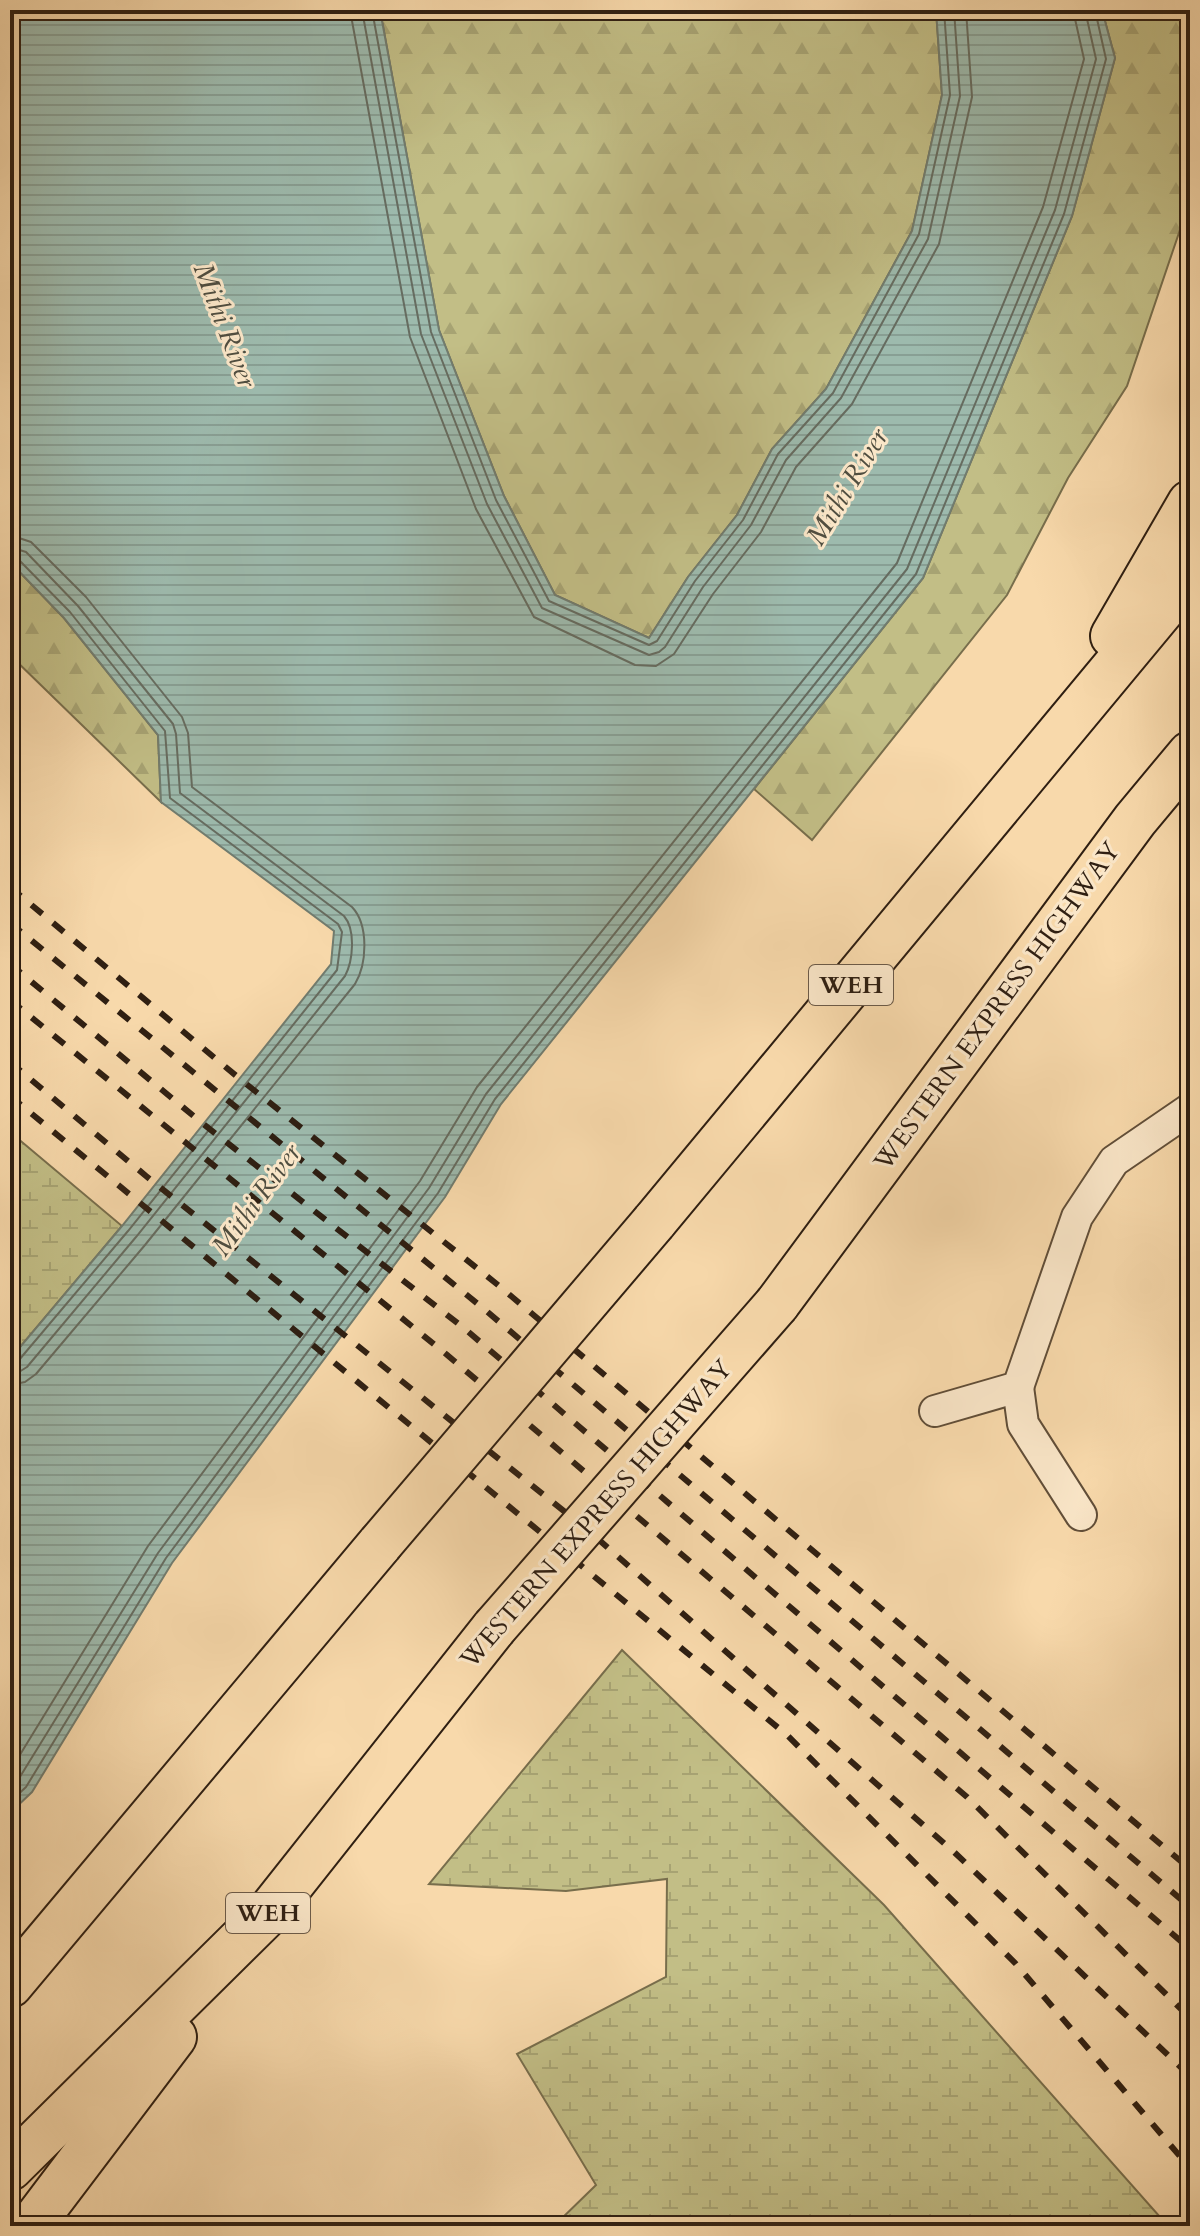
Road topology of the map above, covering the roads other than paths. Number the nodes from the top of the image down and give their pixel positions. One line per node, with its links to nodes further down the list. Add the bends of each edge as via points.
1 (1190, 503): 3 (highway)
2 (1190, 576): 3 (highway)
3 (1048, 748): 12 (highway, WEH, bridge)
4 (1190, 754): 6 (highway)
5 (1190, 773): 6 (highway)
6 (1135, 820): 11 (highway, WESTERN EXPRESS HIGHWAY / WEH, bridge, via 777,1304 494,1628)
7 (1190, 1109): 8 (street, via 1114,1161 1077,1217)
8 (1018, 1387): 9 (street); 10 (street, via 1023,1424)
9 (935, 1411)
10 (1081, 1515)
11 (270, 1911): 13 (highway, WESTERN EXPRESS HIGHWAY / WEH); 14 (highway)
12 (10, 1985)
13 (10, 2168)
14 (31, 2226)

